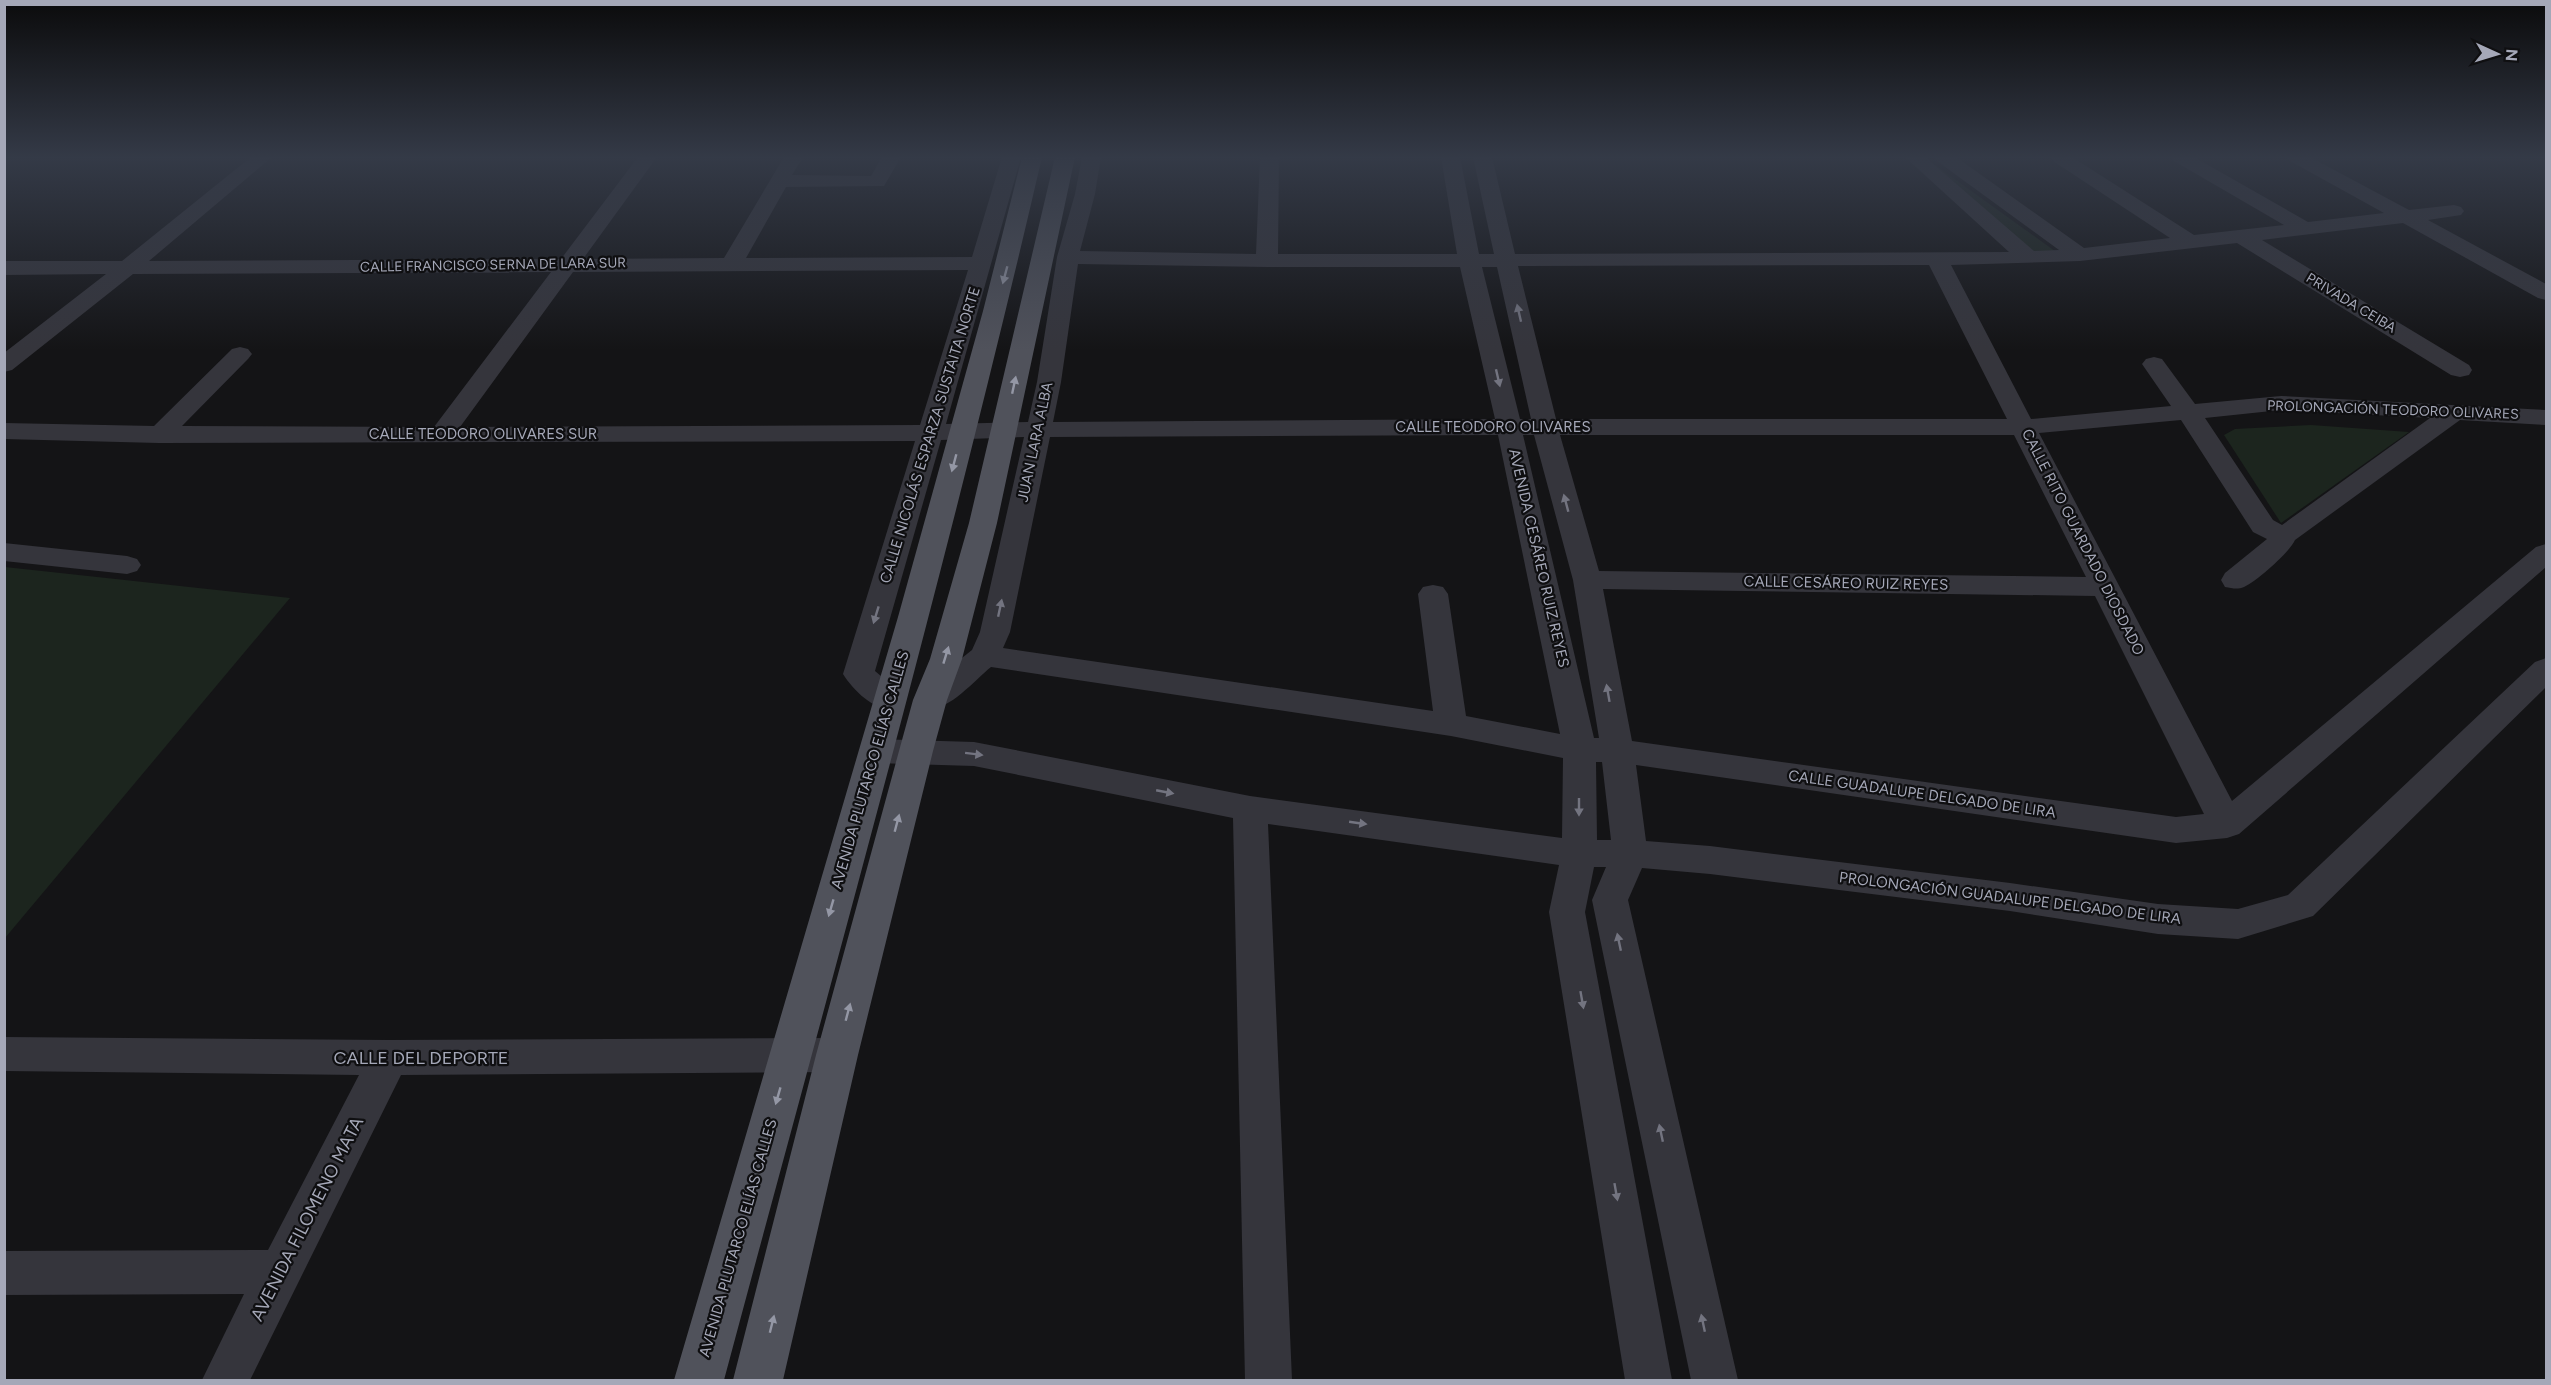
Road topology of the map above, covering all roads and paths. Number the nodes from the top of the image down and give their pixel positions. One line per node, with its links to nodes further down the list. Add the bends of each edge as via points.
1 (183, 222): 31 (street)
2 (598, 222): 29 (street)
3 (755, 222): 27 (street)
4 (1000, 222): 28 (street, CALLE NICOLÁS ESPARZA SUSTAITA NORTE)
5 (1011, 222): 43 (main road, AVENIDA PLUTARCO ELÍAS CALLES, one-way to 43, via 1008,262)
6 (1050, 222): 46 (main road, one-way to 6)
7 (1078, 222): 21 (street, JUAN LARA ALBA)
8 (1268, 222): 26 (street)
9 (1462, 222): 22 (street, AVENIDA CESÁREO RUIZ REYES)
10 (1497, 222): 24 (street)
11 (1988, 222): 23 (street)
12 (2034, 222): 20 (street)
13 (2158, 222): 19 (street)
14 (2293, 222): 17 (street)
15 (2363, 222): 17 (street)
16 (2415, 222): 32 (street)
17 (2304, 228): 18 (street)
18 (2242, 237): 19 (street); 36 (street, PRIVADA CEIBA)
19 (2190, 243): 20 (street)
20 (2080, 255): 23 (street)
21 (1068, 257): 26 (street); 44 (street, JUAN LARA ALBA)
22 (1469, 258): 24 (street); 26 (street); 40 (street, AVENIDA CESÁREO RUIZ REYES, one-way to 40)
23 (2029, 258): 25 (street)
24 (1506, 259): 25 (street); 41 (street, one-way to 24)
25 (1936, 259): 42 (street, CALLE RITO GUARDADO DIOSDADO)
26 (1267, 261)
27 (732, 263): 28 (street, CALLE FRANCISCO SERNA DE LARA SUR); 29 (street, CALLE FRANCISCO SERNA DE LARA SUR)
28 (982, 263): 47 (street, CALLE NICOLÁS ESPARZA SUSTAITA NORTE)
29 (567, 264): 31 (street, CALLE FRANCISCO SERNA DE LARA SUR); 49 (street)
30 (4, 268): 31 (street, CALLE FRANCISCO SERNA DE LARA SUR)
31 (128, 268): 35 (street)
32 (2547, 293)
33 (240, 354): 48 (street)
34 (2154, 364): 38 (street)
35 (4, 365)
36 (2460, 370)
37 (2456, 411): 38 (street, PROLONGACIÓN TEODORO OLIVARES, via 2281,403); 39 (street, PROLONGACIÓN TEODORO OLIVARES); 50 (street, via 2289,533)
38 (2189, 412): 42 (street, PROLONGACIÓN TEODORO OLIVARES); 50 (street, via 2263,526)
39 (2547, 417)
40 (1509, 427): 41 (street, CALLE TEODORO OLIVARES); 44 (street, CALLE TEODORO OLIVARES); 63 (street, AVENIDA CESÁREO RUIZ REYES)
41 (1545, 427): 42 (street, CALLE TEODORO OLIVARES); 54 (street, one-way to 41)
42 (2024, 427): 56 (street, CALLE RITO GUARDADO DIOSDADO)
43 (962, 430): 46 (street, CALLE TEODORO OLIVARES); 47 (street, CALLE TEODORO OLIVARES SUR); 60 (main road, AVENIDA PLUTARCO ELÍAS CALLES, one-way to 60)
44 (1038, 430): 46 (street, CALLE TEODORO OLIVARES); 58 (street, JUAN LARA ALBA, one-way to 44, via 995,632)
45 (4, 431): 48 (street, CALLE TEODORO OLIVARES SUR)
46 (1005, 432): 61 (main road, one-way to 46, via 946,659)
47 (931, 433): 49 (street, CALLE TEODORO OLIVARES SUR); 60 (street, CALLE NICOLÁS ESPARZA SUSTAITA NORTE, one-way to 60, via 859,674)
48 (159, 435): 49 (street, CALLE TEODORO OLIVARES SUR)
49 (441, 435)
50 (2282, 534): 55 (street, via 2280,543)
51 (4, 552): 53 (street)
52 (2547, 553): 67 (street)
53 (127, 565)
54 (1587, 580): 56 (street, CALLE CESÁREO RUIZ REYES); 63 (street, one-way to 54)
55 (2235, 580)
56 (2106, 587): 67 (street, CALLE RITO GUARDADO DIOSDADO)
57 (1432, 594): 62 (street)
58 (985, 656): 61 (street); 62 (street, CALLE GUADALUPE DELGADO DE LIRA)
59 (2547, 669): 68 (street, PROLONGACIÓN GUADALUPE DELGADO DE LIRA, via 2300,906 2238,924 2158,919 1999,896)
60 (891, 700): 64 (main road, AVENIDA PLUTARCO ELÍAS CALLES)
61 (930, 700): 65 (main road)
62 (1451, 725): 63 (street, CALLE GUADALUPE DELGADO DE LIRA)
63 (1599, 750): 67 (street, CALLE GUADALUPE DELGADO DE LIRA, via 2176,830); 68 (street); 69 (street, one-way to 69)
64 (875, 751): 65 (street, PROLONGACIÓN GUADALUPE DELGADO DE LIRA); 72 (main road, AVENIDA PLUTARCO ELÍAS CALLES, one-way to 72)
65 (916, 751): 66 (street, PROLONGACIÓN GUADALUPE DELGADO DE LIRA, one-way to 66, via 974,753); 71 (main road, one-way to 65)
66 (1250, 808): 69 (street, PROLONGACIÓN GUADALUPE DELGADO DE LIRA, one-way to 69); 79 (street)
67 (2227, 825)
68 (1630, 853): 69 (street, PROLONGACIÓN GUADALUPE DELGADO DE LIRA); 81 (street, one-way to 68, via 1610,900)
69 (1579, 854): 80 (street, one-way to 80, via 1567,912)
70 (4, 1054): 73 (street, CALLE DEL DEPORTE)
71 (837, 1055): 72 (street, CALLE DEL DEPORTE); 78 (main road, one-way to 71)
72 (789, 1056): 73 (street, CALLE DEL DEPORTE); 77 (main road, AVENIDA PLUTARCO ELÍAS CALLES, one-way to 77)
73 (389, 1058): 74 (street, AVENIDA FILOMENO MATA)
74 (281, 1272): 75 (street); 76 (street, AVENIDA FILOMENO MATA)
75 (4, 1273)
76 (225, 1380)
77 (699, 1380)
78 (758, 1380)
79 (1268, 1380)
80 (1648, 1380)
81 (1715, 1380)

